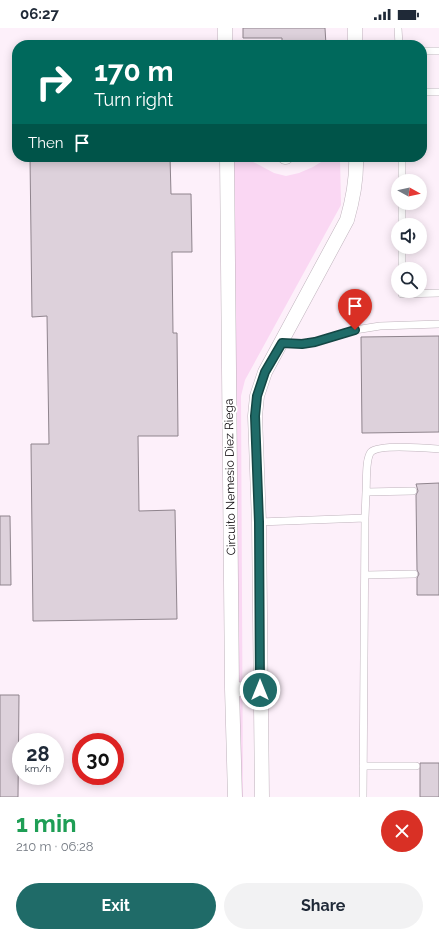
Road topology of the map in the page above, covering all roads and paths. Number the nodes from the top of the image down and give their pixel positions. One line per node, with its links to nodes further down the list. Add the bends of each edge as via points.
1 (225, 28): 4 (street)
2 (355, 28): 5 (street)
3 (398, 28): 6 (lane)
4 (225, 40)
5 (355, 40)
6 (399, 40)
7 (439, 51): 8 (lane)
8 (427, 52)
9 (427, 92): 10 (lane)
10 (439, 92)
11 (227, 162): 26 (street, Circuito Nemesio Diez Riega)
12 (356, 162): 18 (street, via 353,199 347,220)
13 (402, 162): 14 (lane)
14 (402, 174)
15 (427, 294): 16 (lane)
16 (439, 294)
17 (439, 324): 18 (lane, via 380,326 355,330 315,342)
18 (282, 343): 23 (street, via 265,372 257,396 255,416)
19 (439, 448): 21 (lane, via 378,448 372,452 368,460)
20 (413, 491): 21 (lane)
21 (366, 492): 22 (lane)
22 (365, 518): 23 (lane); 25 (lane)
23 (259, 522): 27 (street)
24 (414, 574): 25 (lane)
25 (366, 575): 28 (lane)
26 (232, 689): 27 (street); 30 (street, Circuito Nemesio Diez Riega)
27 (260, 690): 31 (street)
28 (363, 766): 29 (lane); 32 (lane)
29 (416, 766)
30 (235, 797)
31 (262, 797)
32 (363, 797)

